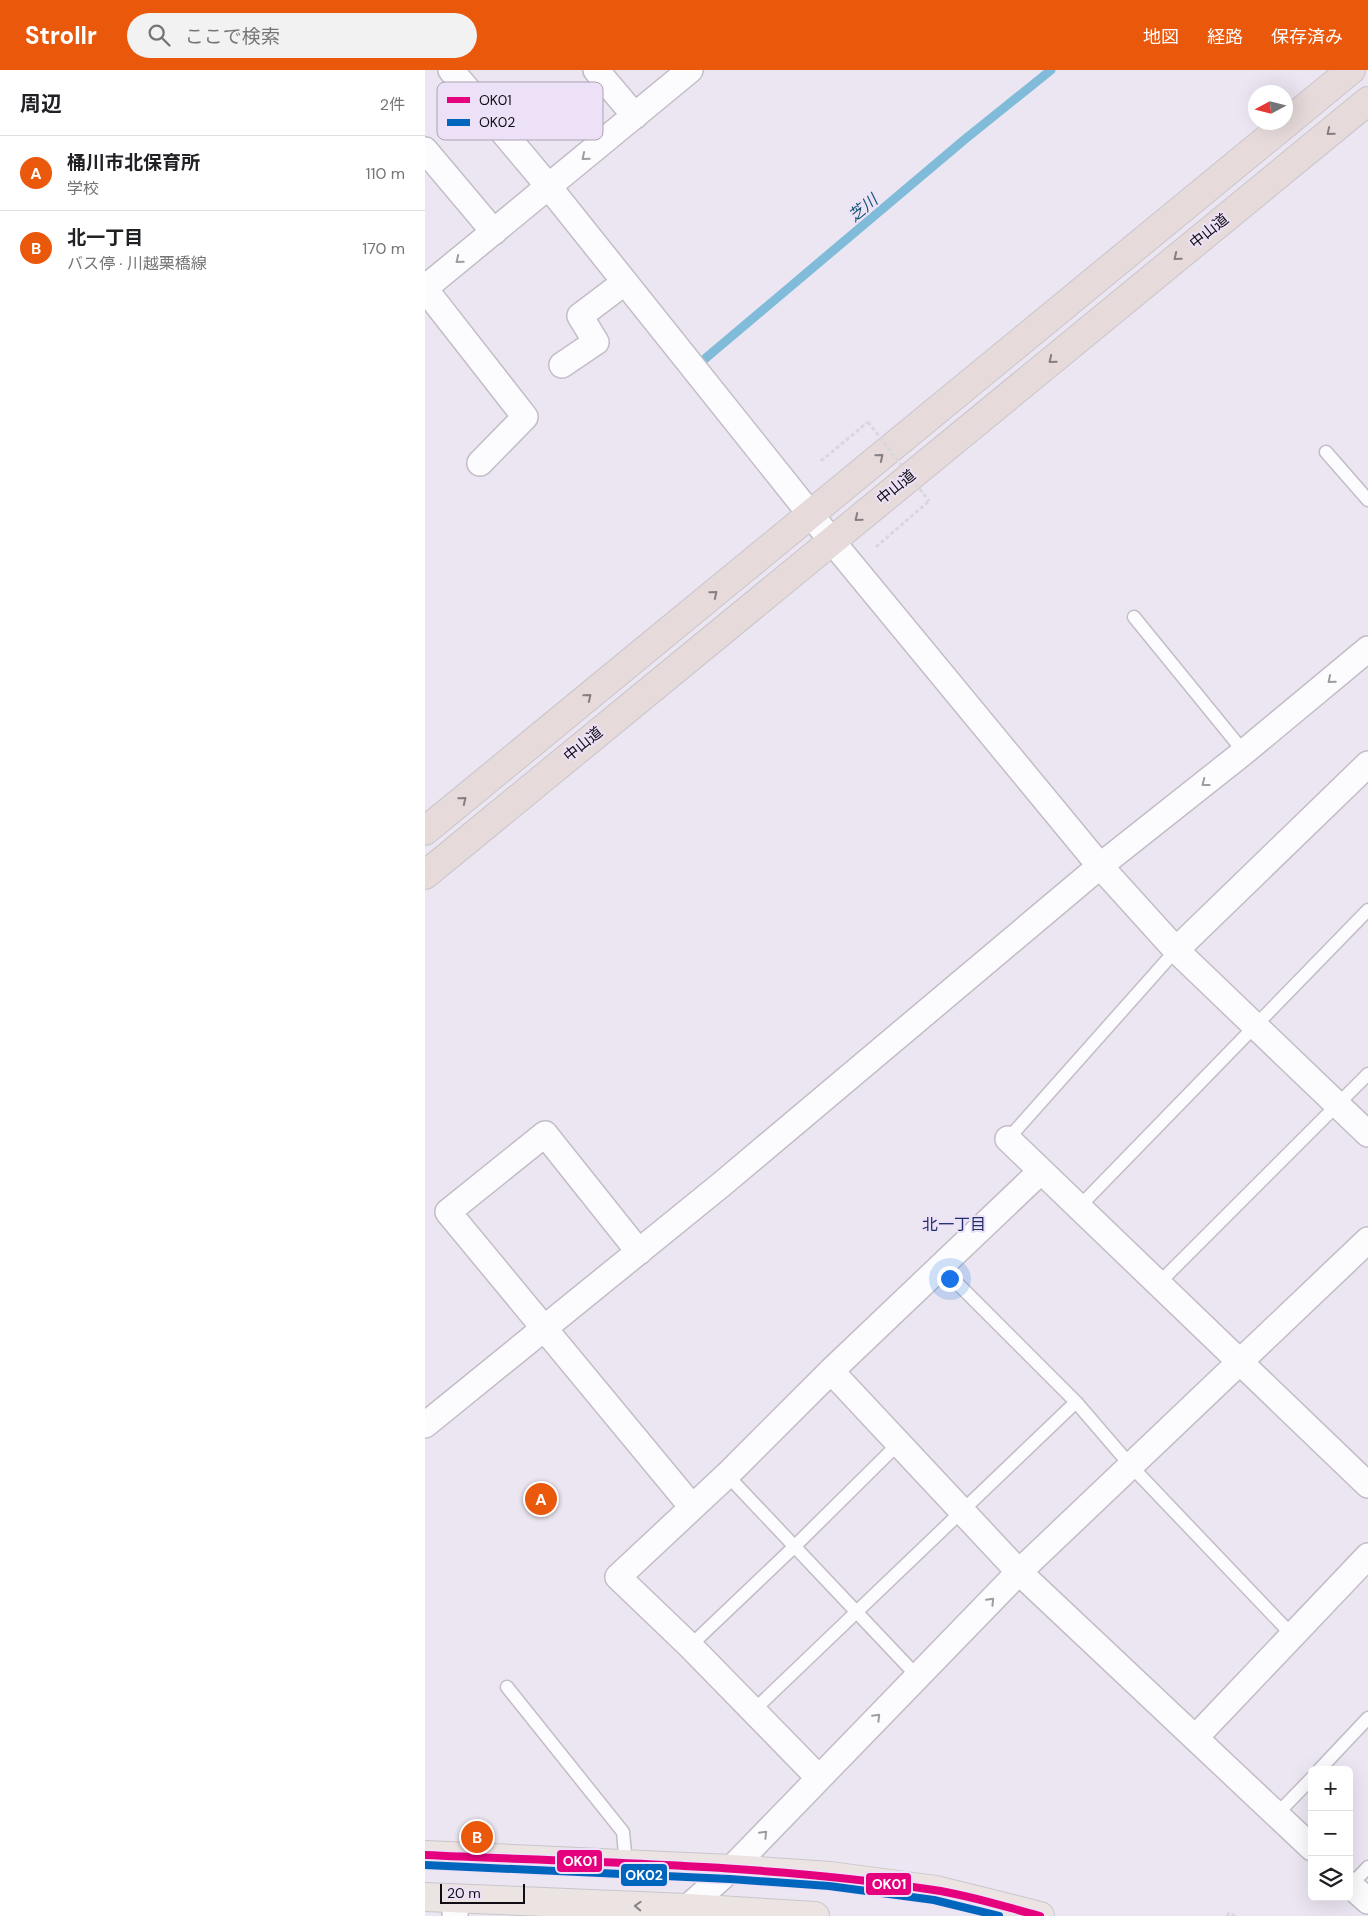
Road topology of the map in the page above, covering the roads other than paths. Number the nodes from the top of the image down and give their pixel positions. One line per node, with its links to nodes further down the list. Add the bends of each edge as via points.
1 (451, 70): 5 (street)
2 (596, 70): 7 (street)
3 (690, 70): 7 (street)
4 (1351, 70): 18 (highway, one-way to 4)
5 (461, 82)
6 (1368, 101): 19 (highway, 中山道, one-way to 19)
7 (635, 116): 10 (street, one-way to 10)
8 (510, 140): 10 (street)
9 (425, 150): 11 (street)
10 (549, 187): 11 (street); 12 (street)
11 (494, 232): 13 (street, one-way to 13)
12 (625, 282): 14 (street, via 580,316 596,342); 18 (street)
13 (425, 288): 16 (street, via 525,417)
14 (561, 365)
15 (1326, 452): 17 (lane)
16 (480, 463)
17 (1368, 500)
18 (811, 514): 19 (street); 24 (highway, one-way to 18)
19 (831, 540): 25 (street); 26 (highway, 中山道)
20 (1134, 617): 22 (lane)
21 (1368, 648): 22 (street, one-way to 22)
22 (1244, 752): 25 (street, one-way to 25)
23 (1368, 764): 28 (street)
24 (425, 831)
25 (1100, 866): 28 (street); 37 (street)
26 (425, 875)
27 (1368, 910): 29 (lane)
28 (1176, 950): 29 (street); 33 (lane)
29 (1255, 1025): 31 (street); 35 (lane)
30 (1368, 1074): 31 (lane)
31 (1338, 1105): 32 (street); 39 (lane)
32 (1368, 1134)
33 (1008, 1139): 34 (street)
34 (1041, 1171): 35 (street); 38 (street)
35 (1079, 1207): 39 (street)
36 (1368, 1240): 41 (street)
37 (639, 1252): 40 (street); 40 (street, via 545,1134 447,1212)
38 (941, 1267): 42 (street); 43 (lane)
39 (1158, 1284): 41 (street)
40 (543, 1329): 44 (street); 49 (street)
41 (1240, 1362): 46 (street); 48 (street)
42 (831, 1371): 45 (street); 47 (street)
43 (1076, 1402): 46 (lane); 50 (lane)
44 (425, 1425)
45 (899, 1443): 50 (street); 51 (lane)
46 (1131, 1466): 53 (street); 55 (lane)
47 (727, 1475): 49 (street); 51 (lane)
48 (1368, 1485)
49 (692, 1507): 56 (street, via 618,1577)
50 (961, 1510): 53 (street); 54 (lane)
51 (795, 1546): 54 (lane); 56 (lane)
52 (1368, 1556): 55 (street)
53 (1019, 1572): 57 (street, one-way to 53); 61 (street)
54 (856, 1611): 57 (lane); 59 (lane)
55 (1293, 1636): 61 (street)
56 (689, 1646): 59 (street)
57 (917, 1676): 63 (street, one-way to 57)
58 (507, 1687): 68 (lane, via 623,1832)
59 (753, 1711): 63 (street)
60 (1368, 1718): 62 (lane)
61 (1195, 1738): 65 (street)
62 (1323, 1766)
63 (818, 1777): 70 (street, one-way to 63)
64 (1308, 1782): 65 (lane)
65 (1276, 1815): 66 (street)
66 (1308, 1844)
67 (425, 1855): 68 (main road)
68 (626, 1864): 70 (main road)
69 (1368, 1867): 72 (lane)
70 (731, 1869): 74 (street); 76 (main road, via 830,1876 937,1890)
71 (425, 1897): 73 (main road)
72 (1358, 1897)
73 (455, 1907): 74 (main road, one-way to 73)
74 (686, 1913): 75 (main road)
75 (815, 1916)
76 (1040, 1916)

